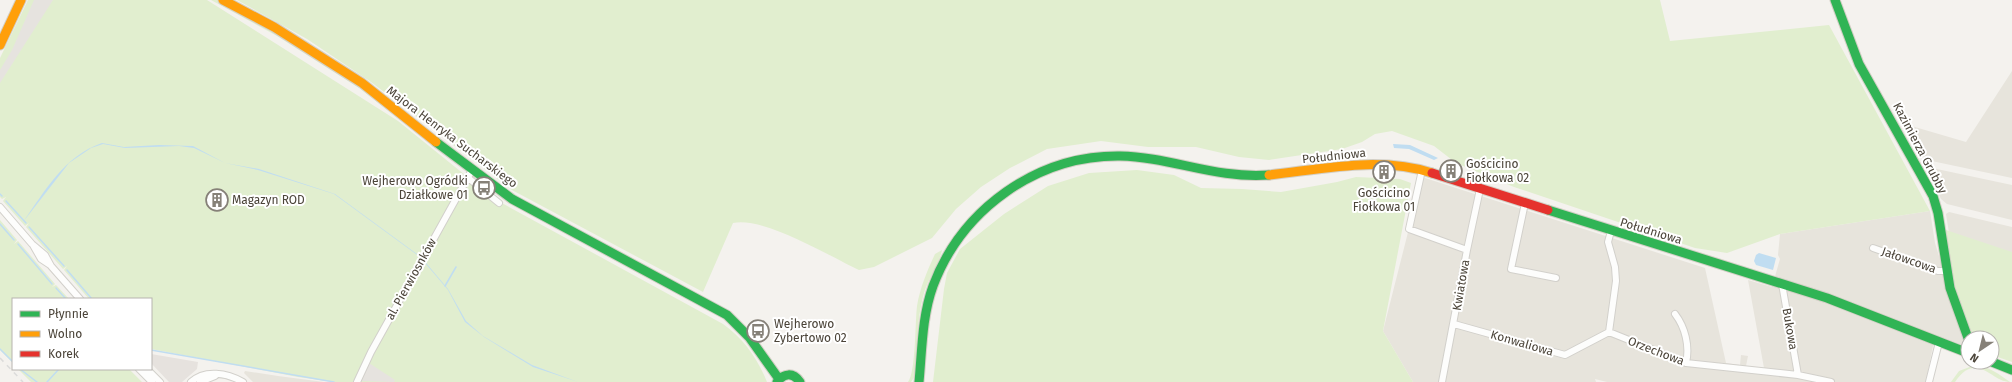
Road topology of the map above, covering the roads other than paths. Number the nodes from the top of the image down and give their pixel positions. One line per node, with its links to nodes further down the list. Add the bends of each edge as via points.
1 (21, 0): 4 (street)
2 (223, 0): 6 (street, Majora Henryka Sucharskiego, via 274,27 362,83)
3 (1835, 0): 14 (street, Kazimierza Grubby, via 1859,64 1933,196 1938,213)
4 (0, 45)
5 (1422, 170): 7 (street, Południowa); 13 (street, via 1409,229); 39 (street, Południowa, via 1359,164 1272,176 1240,176 1134,157 1106,157 1060,165 1032,176 1006,191 972,221 958,239 938,274 924,321)
6 (468, 175): 8 (street); 31 (street, Majora Henryka Sucharskiego, via 716,308 737,323 765,356); 37 (street, al. Pierwiosnków)
7 (1480, 189): 9 (street, Południowa); 13 (street, Kwiatowa)
8 (499, 203)
9 (1525, 203): 11 (street, Południowa); 15 (street, via 1511,270)
10 (0, 207): 17 (street, via 43,253)
11 (1611, 231): 16 (street, Południowa); 21 (street, via 1608,242 1616,281)
12 (1873, 248): 14 (street, Jałowcowa)
13 (1467, 250): 19 (street, Kwiatowa)
14 (1946, 272): 20 (street, Kazimierza Grubby)
15 (1556, 278)
16 (1782, 284): 22 (street, Południowa, via 1827,298); 30 (street, Bukowa)
17 (79, 298)
18 (1675, 314): 24 (street, via 1685,330 1688,356)
19 (1454, 324): 21 (street, Konwaliowa, via 1565,355); 40 (street, Kwiatowa)
20 (1965, 330)
21 (1609, 332): 24 (street, Orzechowa)
22 (1939, 342): 23 (street, Południowa); 42 (street)
23 (1960, 349)
24 (1686, 363): 30 (street, Orzechowa)
25 (2000, 365): 28 (street)
26 (140, 370): 32 (street)
27 (148, 370): 33 (street)
28 (2012, 370)
29 (220, 375): 34 (street, via 205,373); 35 (street); 36 (street)
30 (1798, 375): 41 (street, Orzechowa)
31 (780, 379): 38 (street, via 795,375)
32 (152, 382)
33 (160, 382)
34 (191, 382)
35 (200, 382)
36 (243, 382)
37 (357, 382)
38 (800, 382)
39 (919, 382)
40 (1442, 382)
41 (1831, 382)
42 (1929, 382)

